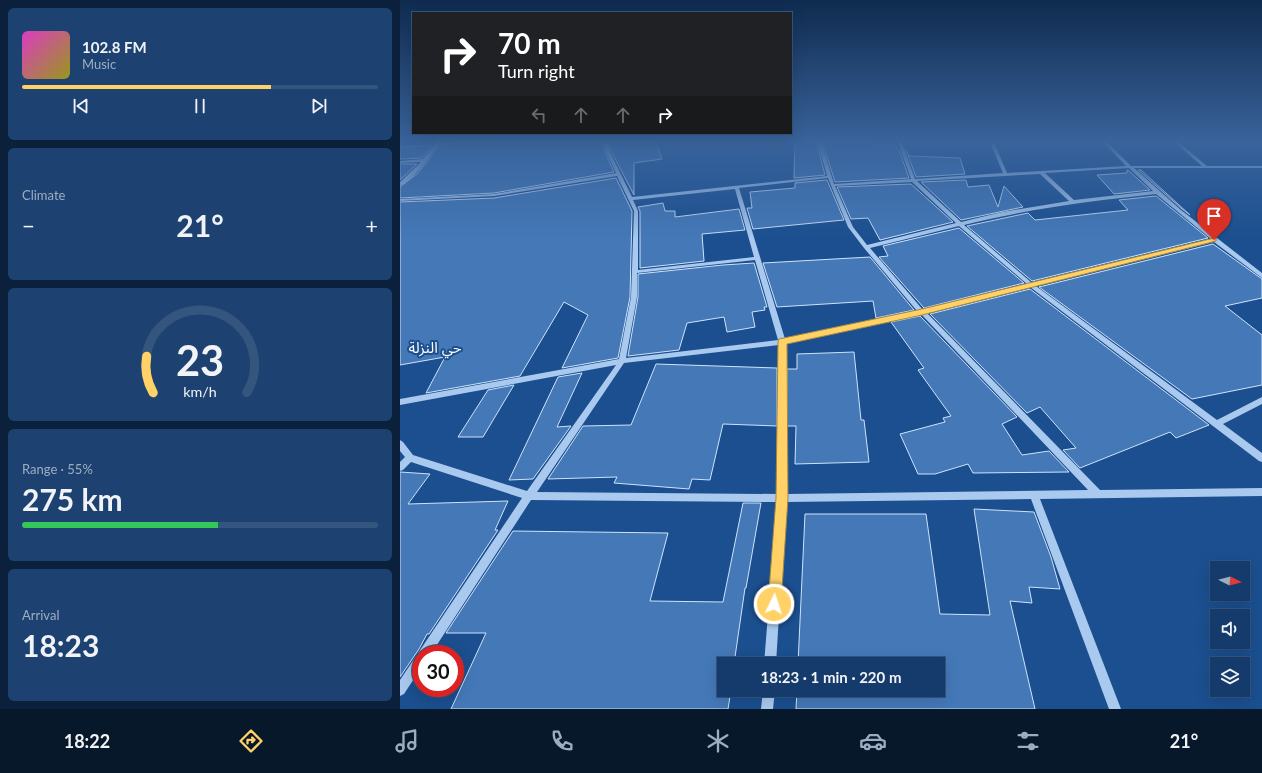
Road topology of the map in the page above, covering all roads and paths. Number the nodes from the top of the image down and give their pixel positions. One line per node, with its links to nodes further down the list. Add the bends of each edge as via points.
1 (411, 173): 11 (street)
2 (827, 173): 9 (street)
3 (911, 173): 10 (street)
4 (1040, 173): 8 (street)
5 (1042, 173): 17 (street)
6 (1135, 173): 14 (street)
7 (618, 174): 15 (street); 16 (street, via 494,195)
8 (1006, 175): 10 (street)
9 (828, 177): 12 (street); 13 (street)
10 (914, 181): 12 (street); 18 (street)
11 (400, 185)
12 (832, 185): 20 (street, via 851,227)
13 (737, 188): 15 (street); 21 (street)
14 (1158, 192): 17 (street); 19 (street)
15 (630, 199): 22 (street, via 636,211)
16 (400, 200)
17 (1073, 202): 18 (street)
18 (960, 224): 20 (street); 24 (street)
19 (1214, 240): 23 (street); 24 (street)
20 (866, 247): 25 (street)
21 (757, 258): 22 (street); 26 (street)
22 (635, 272): 27 (street, via 634,297)
23 (1262, 276)
24 (1031, 285): 25 (street); 30 (street)
25 (922, 312): 26 (street); 36 (street)
26 (782, 342): 27 (street); 39 (street)
27 (622, 361): 29 (street); 38 (street)
28 (1262, 400): 30 (street)
29 (400, 402)
30 (1216, 424): 33 (street)
31 (400, 444): 32 (street)
32 (410, 458): 34 (street); 38 (street)
33 (1262, 458)
34 (400, 467)
35 (1262, 492): 36 (street)
36 (1098, 494): 37 (street)
37 (1034, 495): 39 (street); 46 (street)
38 (529, 496): 39 (street); 40 (street)
39 (782, 498): 41 (street)
40 (430, 645)
41 (771, 657)
42 (412, 672): 43 (street)
43 (400, 690)
44 (768, 697): 45 (street)
45 (767, 709)
46 (1115, 709)

